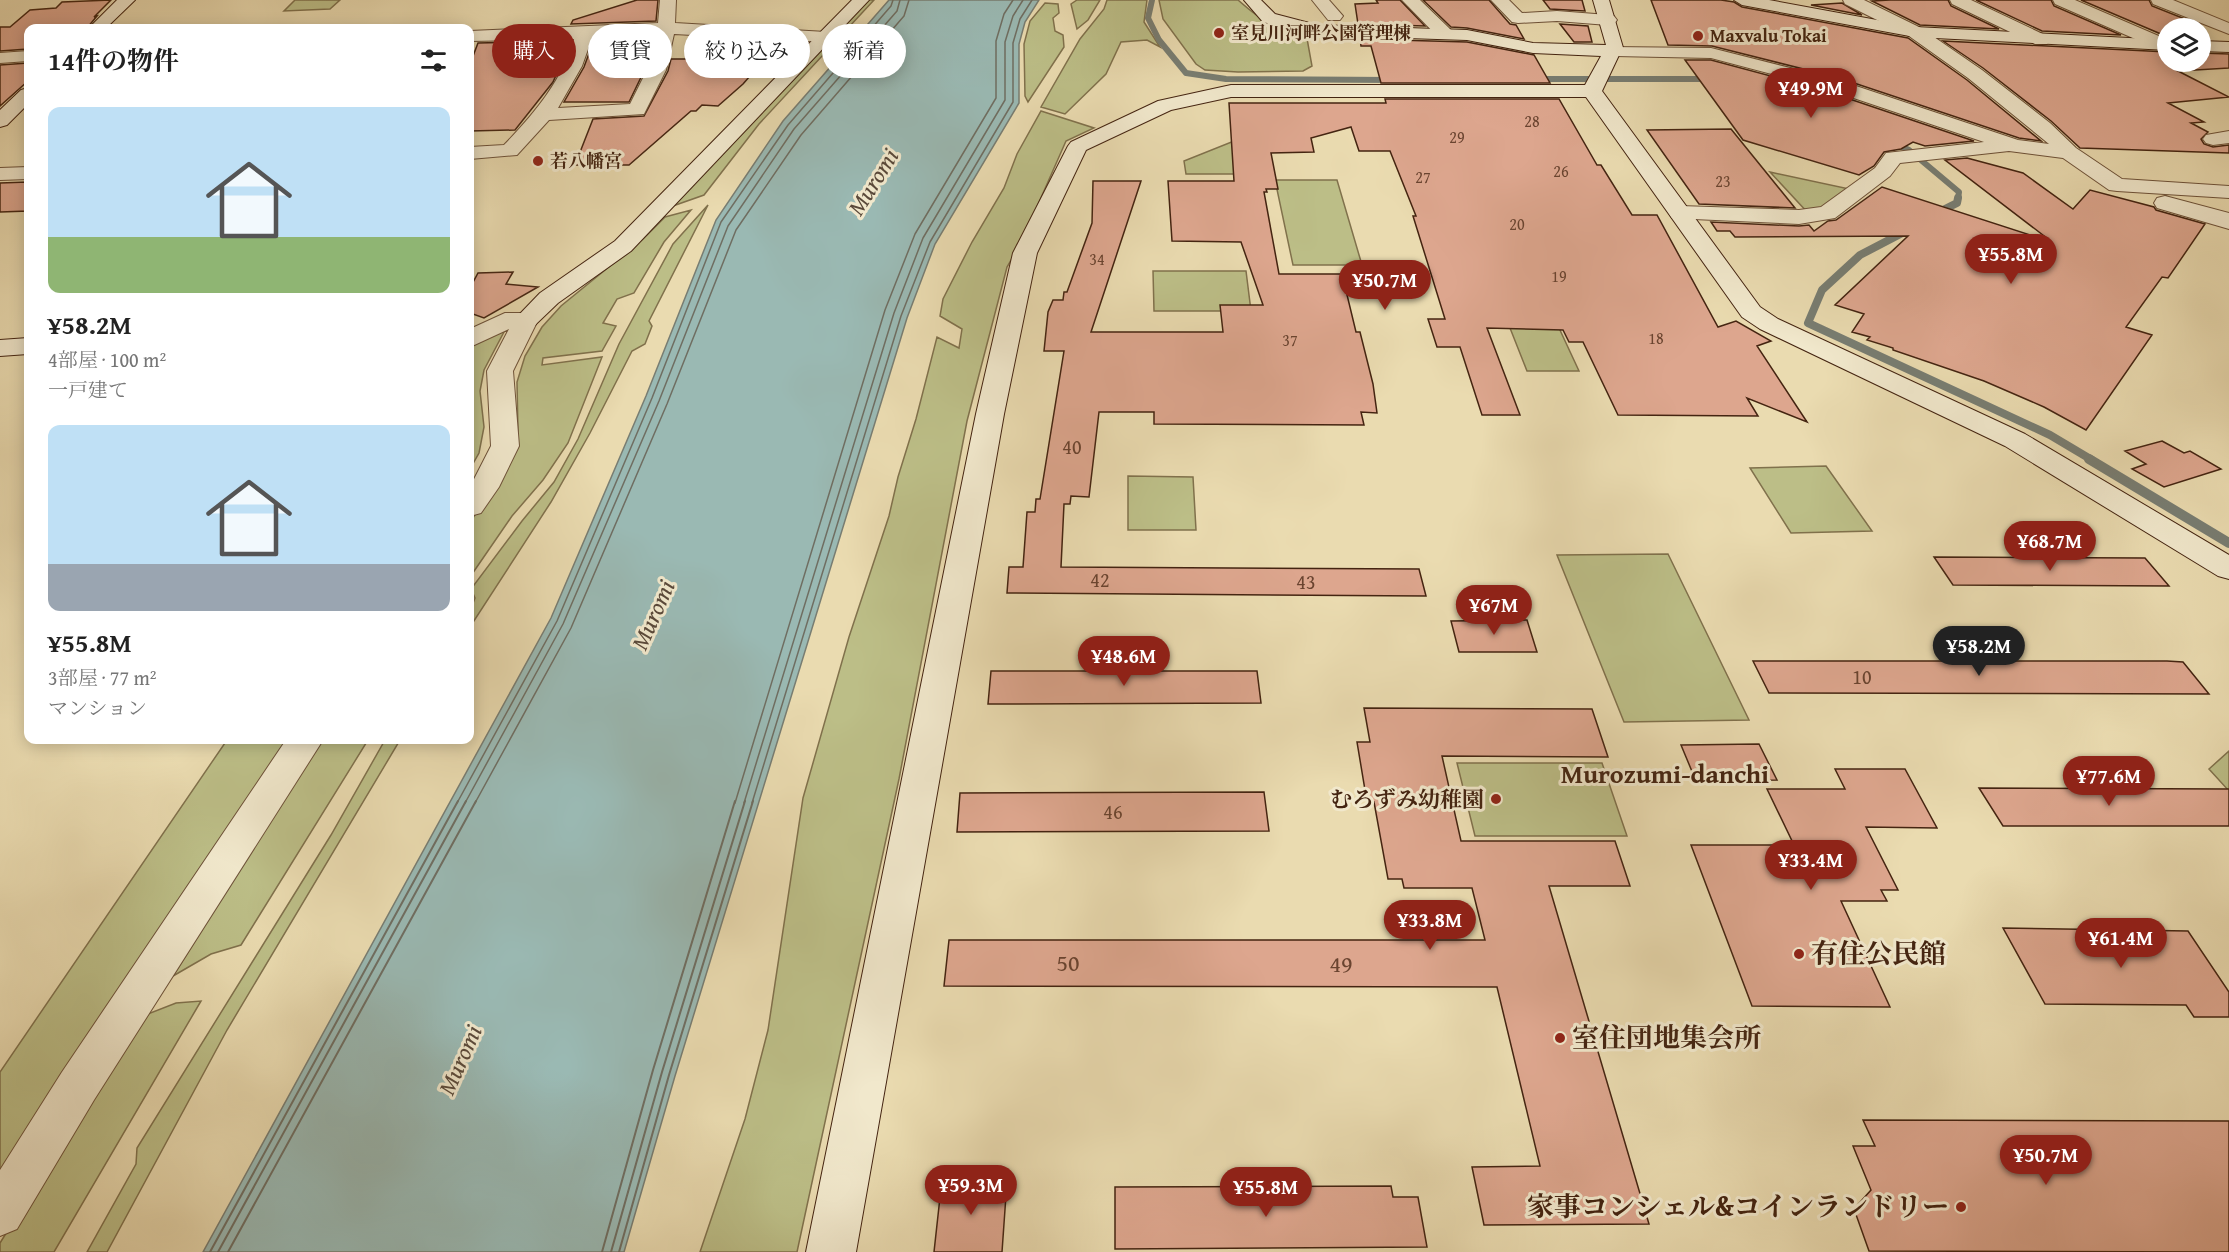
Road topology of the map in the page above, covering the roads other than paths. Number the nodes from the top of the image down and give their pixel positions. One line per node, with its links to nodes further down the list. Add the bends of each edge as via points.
1 (127, 0): 16 (street)
2 (668, 0): 17 (street)
3 (861, 0): 18 (street)
4 (1252, 0): 24 (street, via 1269,18 1317,30)
5 (1320, 0): 14 (street)
6 (1410, 0): 24 (street)
7 (1499, 0): 15 (street, via 1518,18)
8 (1601, 0): 15 (street)
9 (1742, 0): 21 (street)
10 (1851, 0): 21 (street)
11 (1958, 0): 27 (street)
12 (2061, 0): 29 (street)
13 (2159, 0): 20 (street)
14 (1334, 16)
15 (1608, 20): 33 (street)
16 (101, 24)
17 (667, 24)
18 (838, 24)
19 (672, 28): 26 (street)
20 (2229, 29)
21 (1916, 32): 27 (street); 42 (street, via 2043,127)
22 (584, 33): 23 (street); 25 (street); 39 (street, via 581,52)
23 (588, 33)
24 (1445, 34): 33 (street, via 1467,34 1533,48)
25 (474, 36)
26 (822, 37)
27 (2041, 40): 30 (street)
28 (822, 41): 50 (street, via 623,246 549,298)
29 (2157, 41)
30 (2157, 45)
31 (2211, 46): 32 (street)
32 (2229, 47)
33 (1614, 51): 37 (street); 41 (street, via 1711,53 1831,84)
34 (24, 56): 35 (street)
35 (0, 58)
36 (655, 78): 39 (street, via 638,110)
37 (1596, 82): 48 (street); 58 (street, via 1231,91 1165,105 1078,146 1025,253 987,426)
38 (24, 98): 40 (street)
39 (545, 114): 43 (street, via 510,151)
40 (0, 121)
41 (2014, 146): 42 (street); 48 (street, via 1893,157 1883,172 1827,213)
42 (2069, 152): 46 (street)
43 (474, 153)
44 (24, 172): 45 (street)
45 (0, 174)
46 (2116, 185): 47 (street); 49 (street)
47 (2229, 192)
48 (1680, 213): 55 (street, via 1745,304 1760,318 2015,440)
49 (2229, 222)
50 (526, 320): 51 (street, via 505,321); 54 (street, via 500,371 505,446)
51 (474, 337)
52 (24, 346): 53 (street)
53 (0, 348)
54 (474, 501)
55 (2229, 569)
56 (301, 744): 57 (street, via 78,1086)
57 (0, 1213)
58 (831, 1252)

